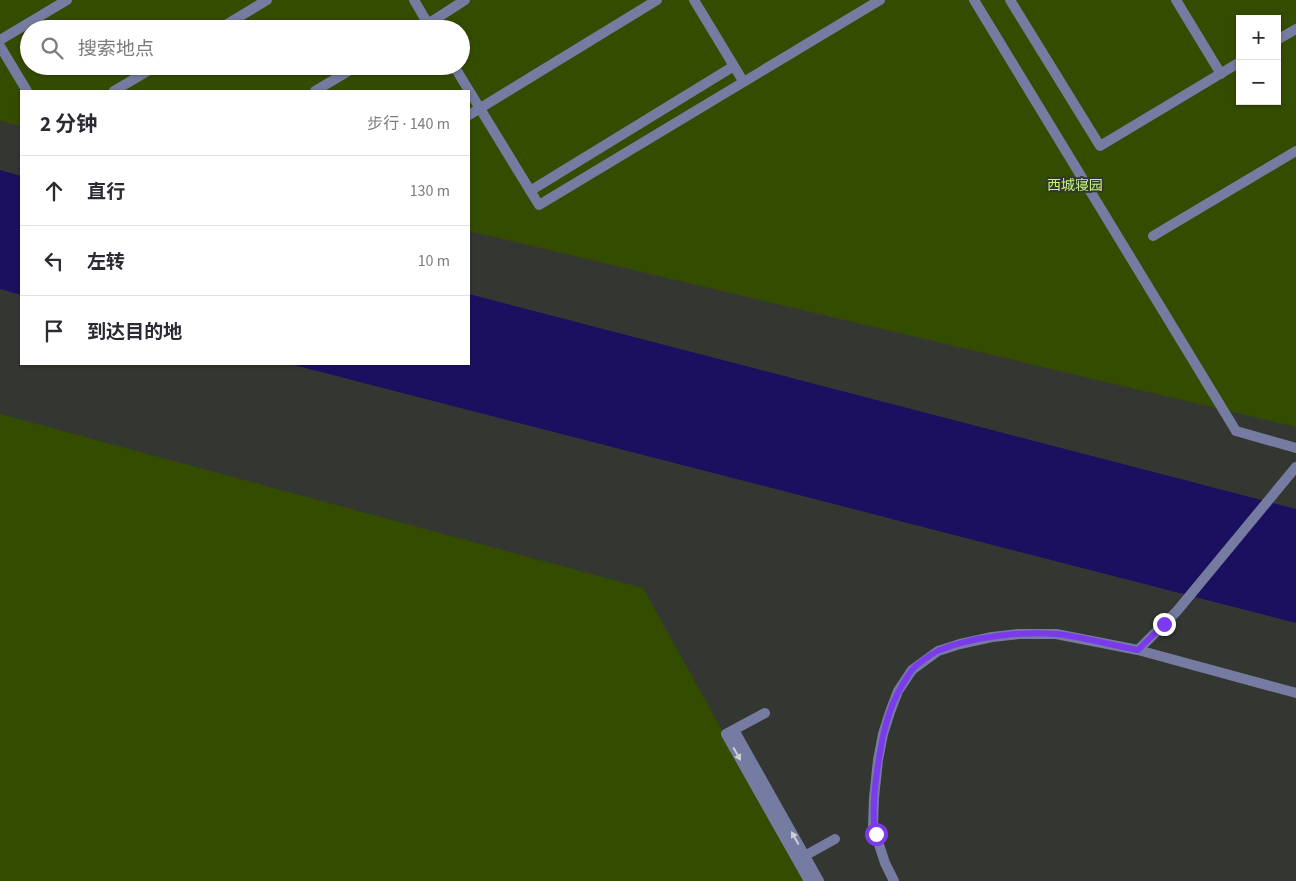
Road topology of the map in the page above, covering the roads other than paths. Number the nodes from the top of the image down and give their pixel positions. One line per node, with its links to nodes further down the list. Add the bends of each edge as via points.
1 (67, 0): 11 (street)
2 (267, 0): 12 (street)
3 (414, 0): 13 (street)
4 (466, 0): 14 (street)
5 (657, 0): 32 (street)
6 (694, 0): 21 (street)
7 (974, 0): 37 (street, via 1236,431)
8 (1010, 0): 22 (street, via 1100,146)
9 (1176, 0): 22 (street)
10 (873, 2): 26 (street)
11 (34, 20)
12 (234, 20)
13 (423, 20)
14 (436, 20)
15 (20, 28): 18 (street)
16 (1296, 29): 17 (street)
17 (1281, 38)
18 (0, 40)
19 (0, 46): 27 (street)
20 (1236, 64): 22 (street)
21 (734, 66): 26 (street); 35 (street)
22 (1220, 74)
23 (141, 75): 28 (street)
24 (343, 75): 29 (street)
25 (460, 75): 30 (street)
26 (744, 82): 35 (street, via 539,205)
27 (26, 90)
28 (116, 90)
29 (317, 90)
30 (469, 90)
31 (470, 92): 32 (street)
32 (480, 108): 33 (street); 35 (street)
33 (470, 114)
34 (1296, 151): 36 (street)
35 (530, 191)
36 (1154, 236)
37 (1296, 448)
38 (1296, 468): 39 (street, via 1176,611)
39 (1138, 650): 40 (street); 46 (street, via 1056,634 1019,634 984,638 938,650 912,670 898,691 886,723 874,798 873,826)
40 (1296, 693)
41 (765, 713): 43 (street, via 726,734)
42 (836, 839): 43 (street)
43 (801, 858): 44 (street); 45 (street)
44 (809, 881)
45 (819, 881)
46 (894, 881)

